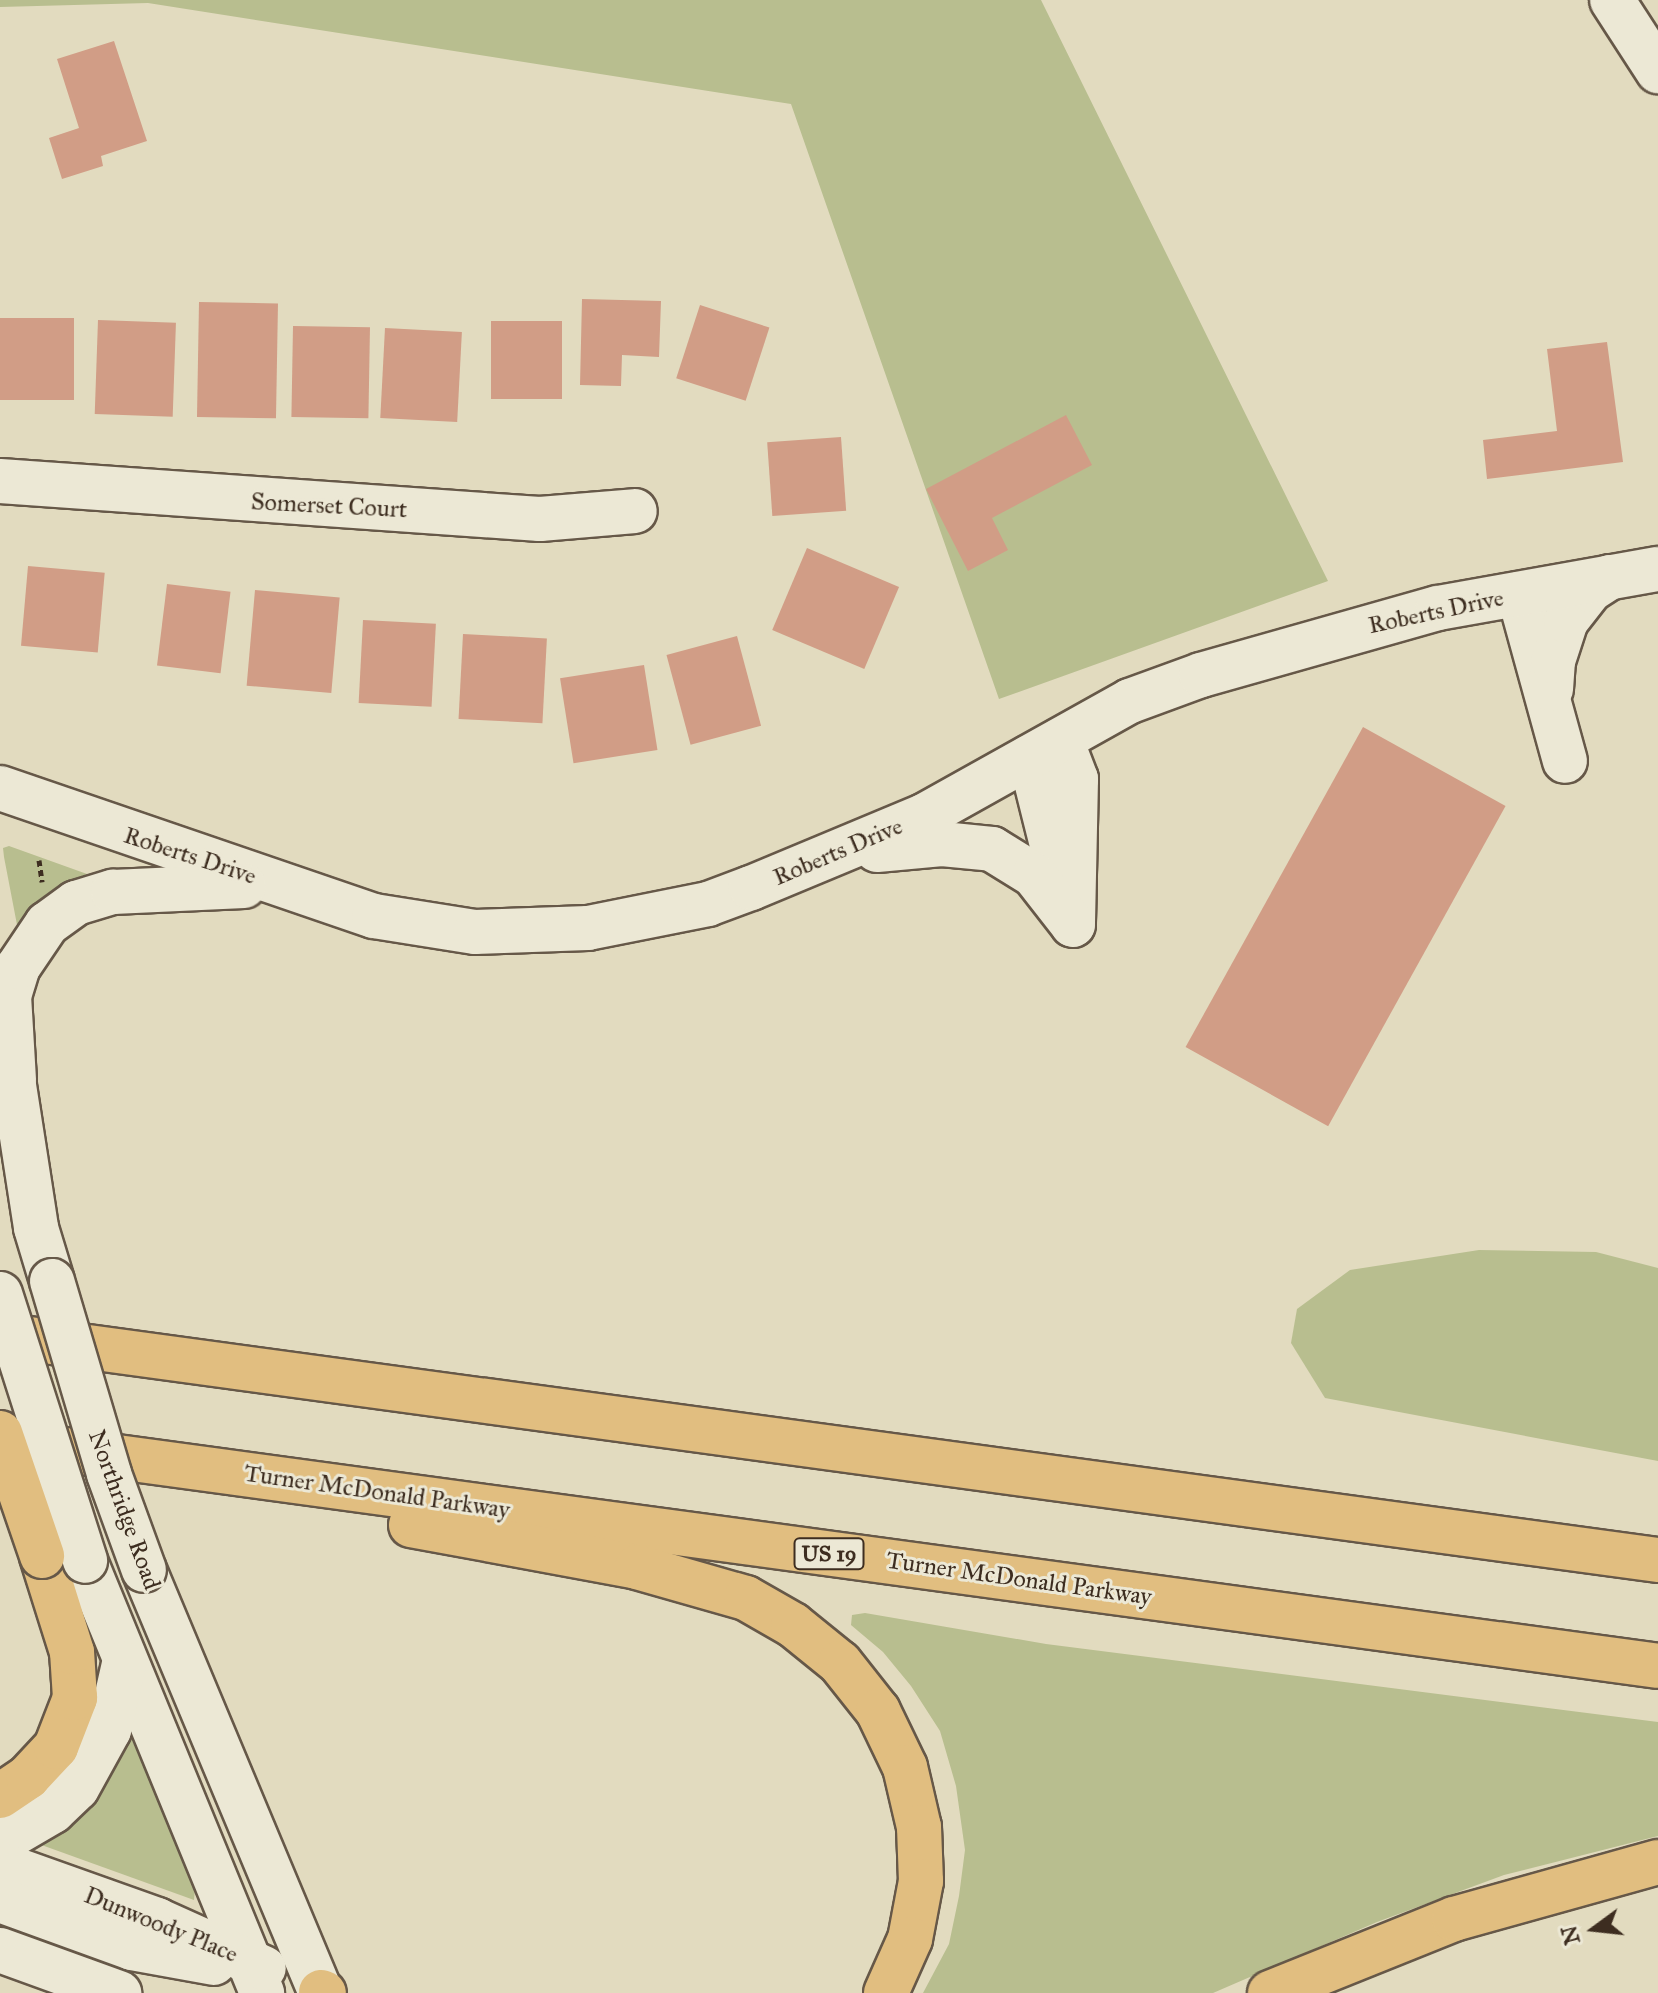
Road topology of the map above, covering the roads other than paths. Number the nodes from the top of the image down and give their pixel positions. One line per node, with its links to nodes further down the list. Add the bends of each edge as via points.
1 (1612, 0): 2 (street)
2 (1658, 71)
3 (8, 487): 4 (street, Somerset Court, via 540,519)
4 (635, 511)
5 (1658, 569): 6 (street, Roberts Drive)
6 (1610, 577): 7 (street, Roberts Drive); 8 (street, via 1577,604 1558,639)
7 (1519, 594): 8 (street); 9 (street, Roberts Drive, via 1411,615 1201,675 1130,701)
8 (1553, 715): 10 (street)
9 (1045, 749): 12 (street, Roberts Drive, via 924,816); 12 (street, via 1076,779 1073,925 1034,875 992,849 942,844)
10 (1565, 761)
11 (0, 788): 13 (street, Roberts Drive)
12 (830, 854): 13 (street, Roberts Drive, via 708,904 622,923 548,931 475,932 407,924)
13 (278, 885): 15 (street, via 134,888 93,897 59,914 37,936 12,981 8,1031)
14 (0, 1004): 15 (street, Northridge Road)
15 (14, 1080): 30 (street, Northridge Road, bridge, via 36,1228 109,1474)
16 (0, 1294): 24 (street, bridge, via 85,1561)
17 (0, 1310): 19 (highway)
18 (0, 1335): 19 (highway)
19 (706, 1427): 23 (highway)
20 (0, 1433): 26 (highway, bridge, via 72,1652 75,1698 56,1747 28,1777)
21 (0, 1441): 25 (highway, Turner McDonald Parkway / US 19)
22 (0, 1447): 36 (highway, via 637,1567 746,1598 793,1625 840,1663 878,1711 905,1767 919,1827 921,1881 910,1939)
23 (1658, 1560)
24 (124, 1664): 27 (street, via 109,1730 77,1788 53,1811); 33 (street)
25 (1658, 1666)
26 (0, 1796)
27 (0, 1842)
28 (1658, 1862): 37 (highway, via 1454,1919)
29 (0, 1864): 33 (street, Dunwoody Place, via 157,1920)
30 (279, 1892): 33 (street, via 272,1948); 35 (street, Northridge Road)
31 (0, 1900): 33 (street, via 132,1948)
32 (0, 1950): 34 (street)
33 (255, 1977): 35 (street, Dunwoody Place)
34 (119, 1993)
35 (322, 1993)
36 (886, 1993)
37 (1270, 1993)

